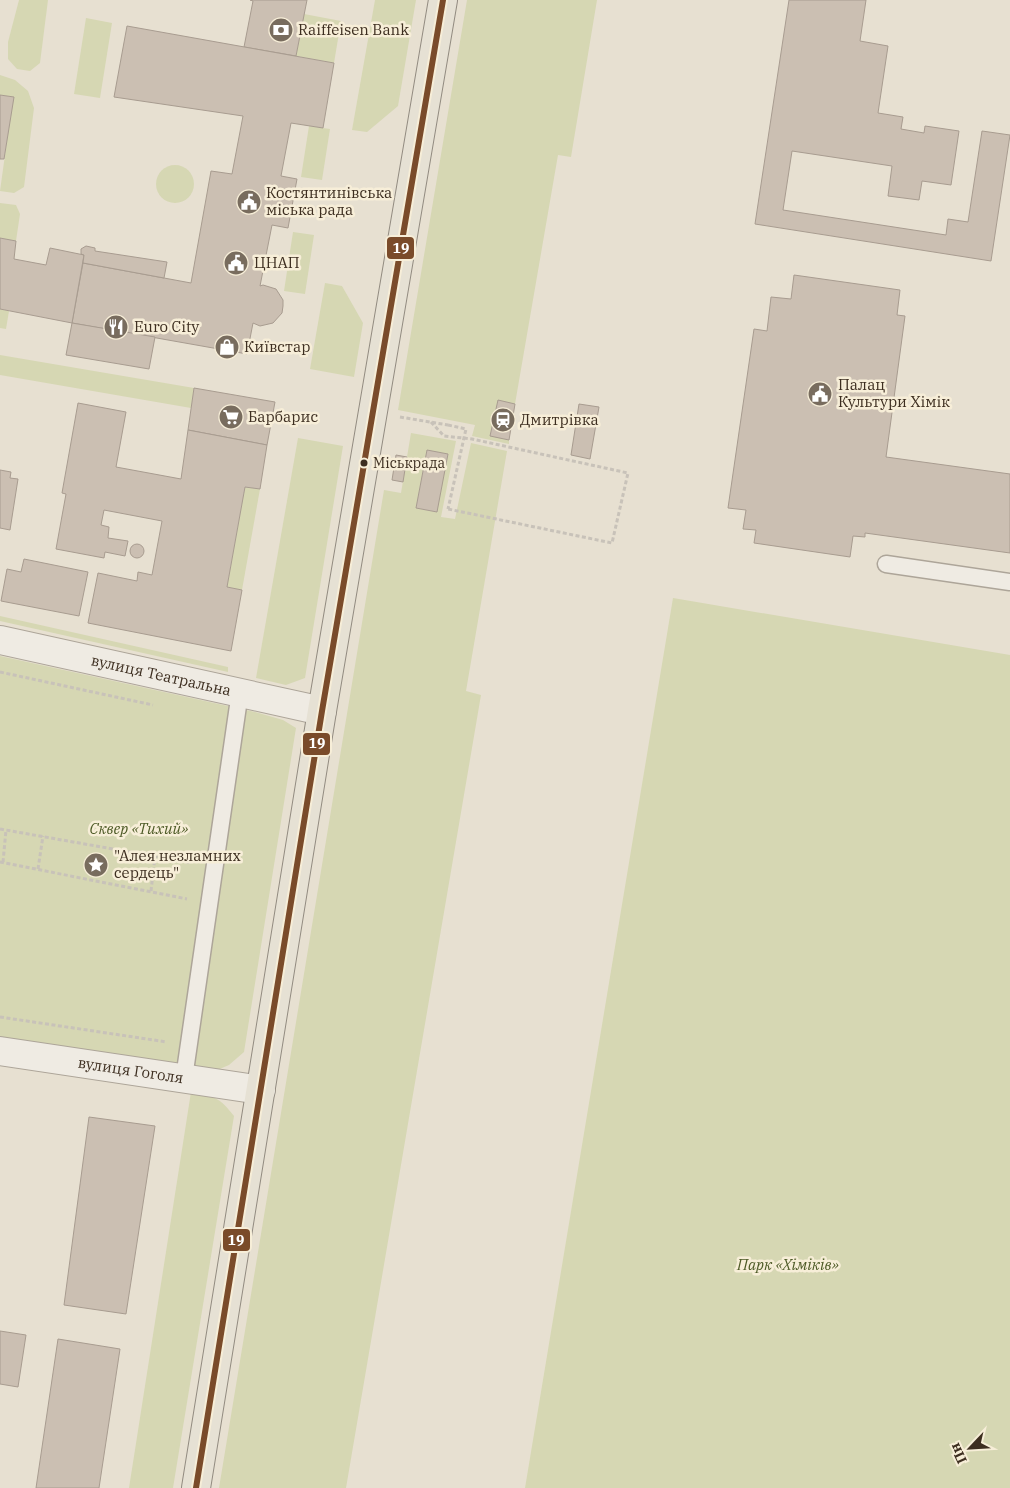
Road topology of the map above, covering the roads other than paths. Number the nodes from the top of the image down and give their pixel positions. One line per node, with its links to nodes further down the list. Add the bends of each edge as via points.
1 (443, 0): 6 (main road)
2 (886, 564): 3 (lane)
3 (1010, 582)
4 (0, 640): 5 (street, вулиця Театральна)
5 (240, 692): 6 (street, вулиця Театральна); 8 (lane)
6 (322, 710): 9 (main road)
7 (0, 1051): 8 (street, вулиця Гоголя)
8 (184, 1078): 9 (street, вулиця Гоголя)
9 (261, 1090): 10 (main road)
10 (196, 1488)

